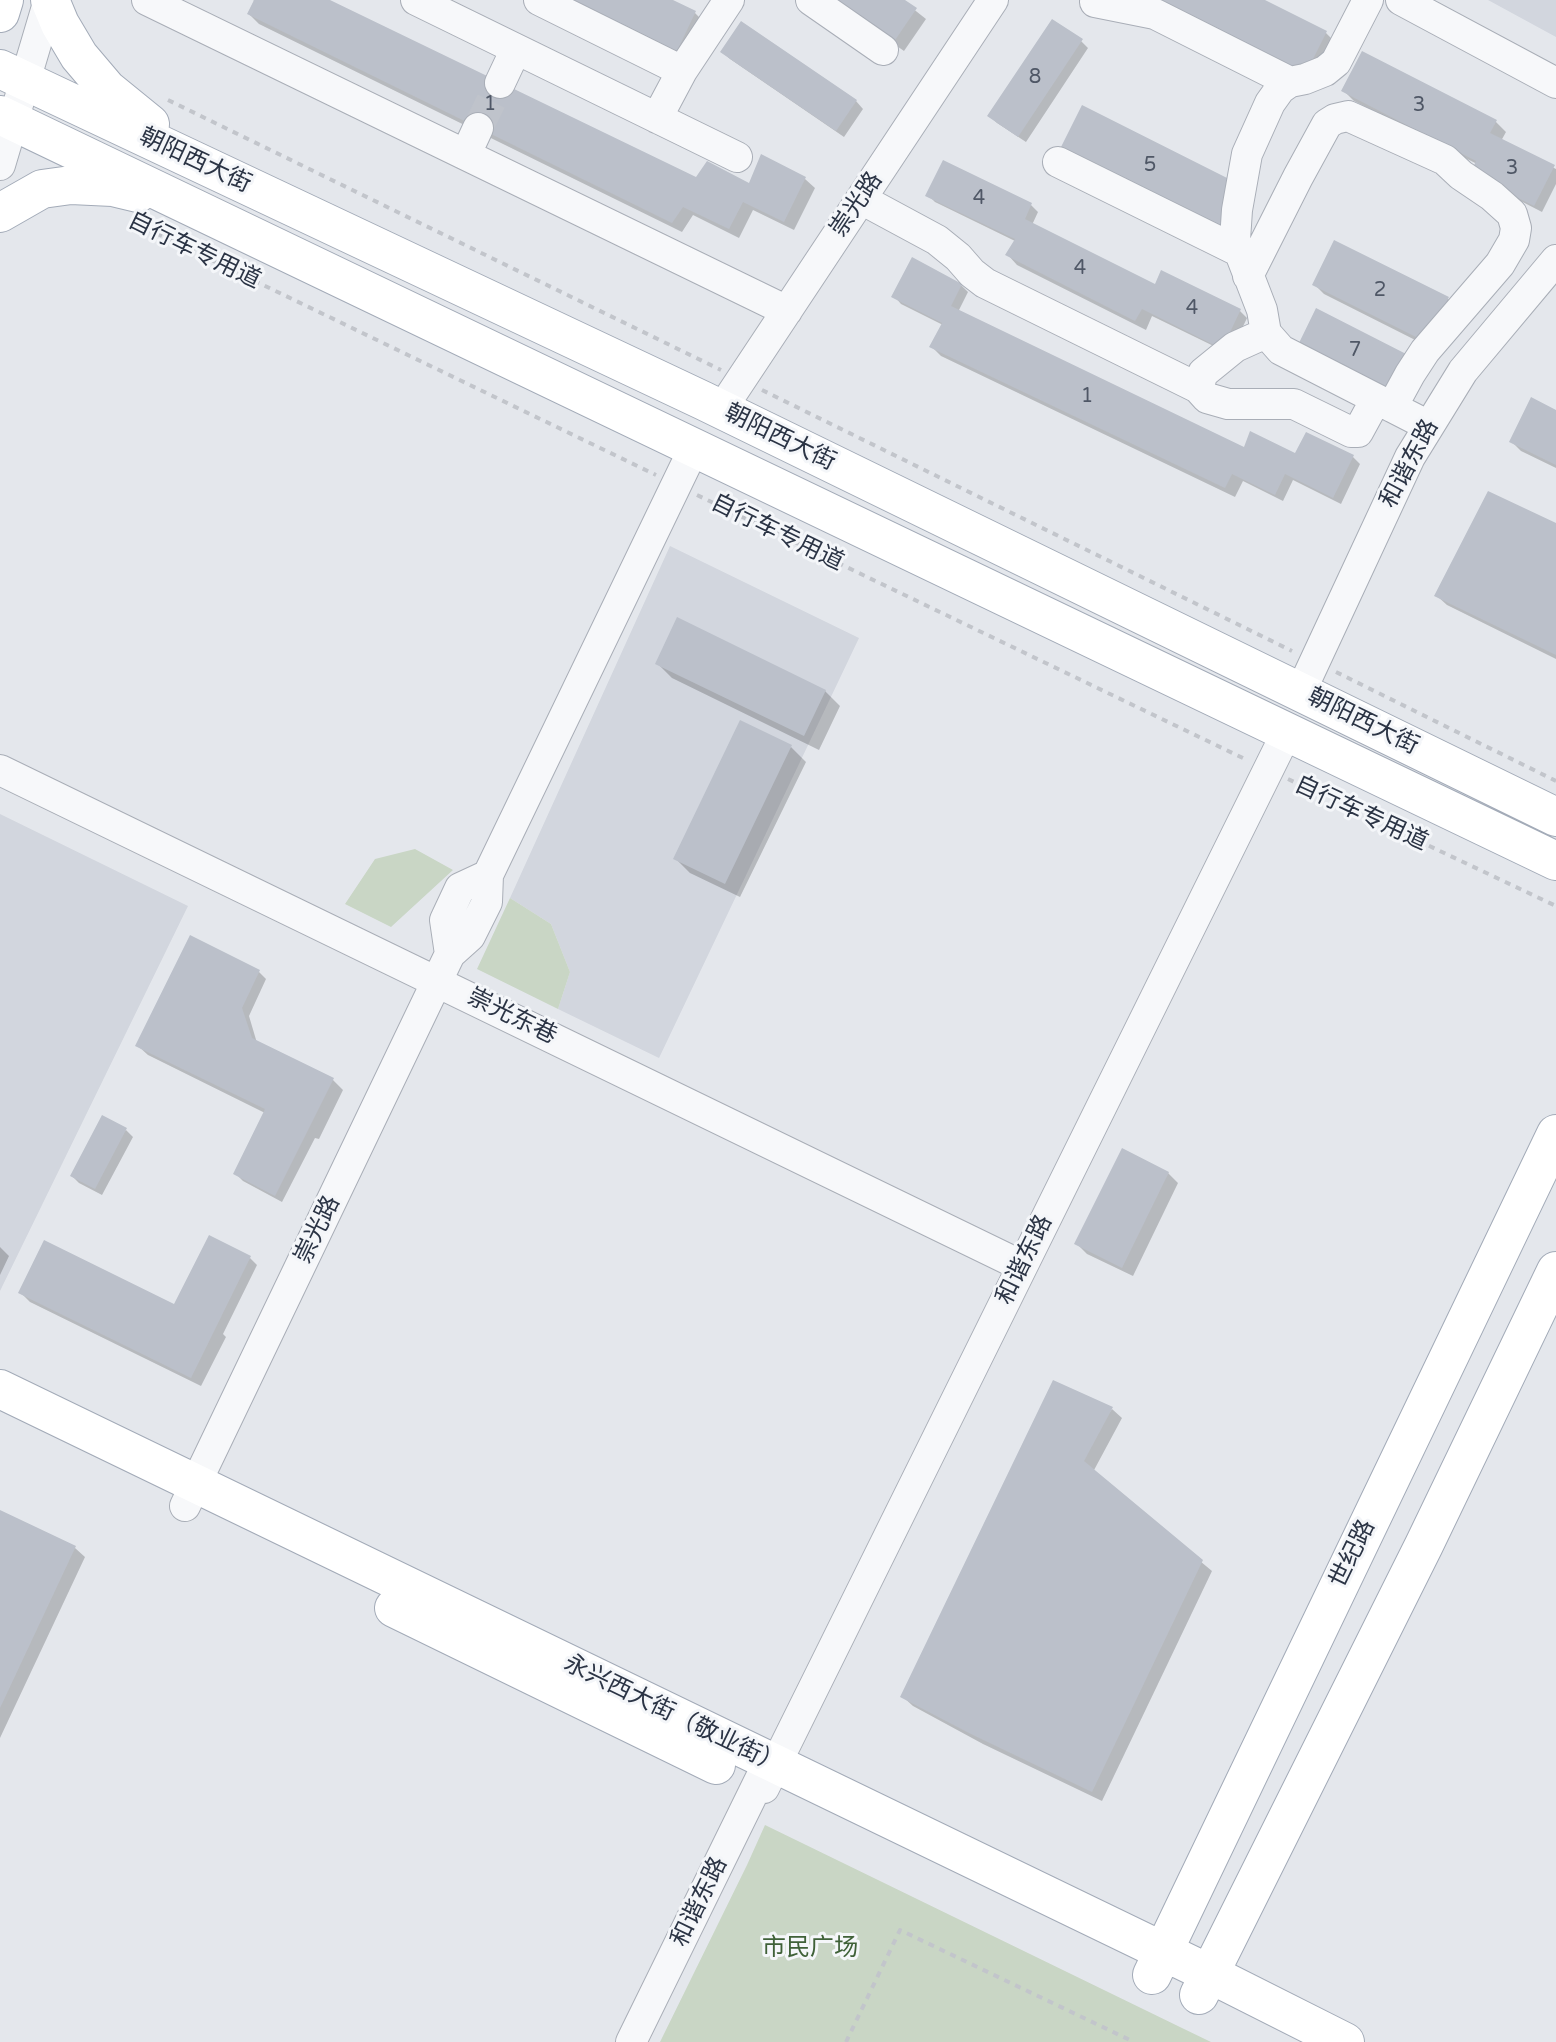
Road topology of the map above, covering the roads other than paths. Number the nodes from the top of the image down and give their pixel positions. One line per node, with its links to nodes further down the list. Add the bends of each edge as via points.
1 (4, 0): 12 (main road)
2 (50, 0): 16 (street); 26 (main road, via 79,56 107,89)
3 (147, 0): 33 (street, via 472,141)
4 (416, 0): 13 (street)
5 (539, 0): 15 (street)
6 (729, 0): 15 (street)
7 (811, 0): 14 (street)
8 (993, 0): 28 (street, 崇光路)
9 (1368, 0): 17 (street, via 1336,62)
10 (1401, 0): 19 (street)
11 (1095, 2): 17 (street, via 1155,14)
12 (0, 13)
13 (516, 49): 18 (street); 21 (street)
14 (883, 50)
15 (682, 71): 21 (street)
16 (13, 75): 20 (street); 26 (main road, 朝阳西大街)
17 (1290, 82): 25 (street, via 1270,103)
18 (500, 83)
19 (1556, 83)
20 (6, 118): 24 (street); 29 (main road, 朝阳西大街)
21 (657, 118): 22 (street)
22 (737, 157)
23 (1058, 162): 32 (street)
24 (0, 165)
25 (1245, 166): 27 (street); 32 (street, via 1235,240)
26 (221, 174): 36 (main road, 朝阳西大街)
27 (1292, 188): 32 (street); 37 (street, via 1327,124 1348,116 1445,160 1512,214 1514,240 1500,264)
28 (861, 199): 33 (street, 崇光路); 35 (street, via 937,240 985,283)
29 (198, 209): 30 (main road, via 113,187 71,185 42,189); 39 (main road, 朝阳西大街)
30 (5, 213)
31 (1556, 260): 38 (street, 和谐东路, via 1463,371)
32 (1244, 264): 34 (street)
33 (787, 311): 36 (street, 崇光路)
34 (1266, 333): 35 (street, via 1235,347 1203,373); 37 (street, via 1281,350)
35 (1198, 388): 37 (street, via 1207,398 1228,404 1294,404 1351,432 1358,432)
36 (731, 395): 40 (main road, 朝阳西大街)
37 (1384, 403): 38 (street)
38 (1429, 426): 40 (street, 和谐东路)
39 (694, 448): 41 (main road, 朝阳西大街); 45 (street, 崇光路, via 488,875 487,902)
40 (1308, 677): 43 (main road, 朝阳西大街)
41 (1287, 732): 44 (main road, 朝阳西大街); 47 (street, 和谐东路)
42 (0, 770): 45 (street, 崇光东巷)
43 (1556, 817)
44 (1556, 861)
45 (437, 981): 47 (street, 崇光东巷); 51 (street, 崇光路)
46 (1556, 1134): 53 (main road, 世纪路)
47 (1022, 1266): 52 (street, 和谐东路)
48 (1556, 1271): 54 (main road)
49 (0, 1389): 51 (main road, 永兴西大街（敬业街）)
50 (0, 1415): 51 (main road, 永兴西大街（敬业街）)
51 (190, 1494): 52 (main road, 永兴西大街（敬业街）)
52 (769, 1776): 53 (main road, 永兴西大街（敬业街）); 55 (street, 和谐东路); 56 (street, 和谐东路)
53 (1157, 1963): 54 (main road, 永兴西大街（敬业街）)
54 (1204, 1985): 57 (main road, 永兴西大街（敬业街）); 58 (main road, 永兴西大街（敬业街）)
55 (631, 2042)
56 (647, 2042)
57 (1287, 2042)
58 (1345, 2042)

